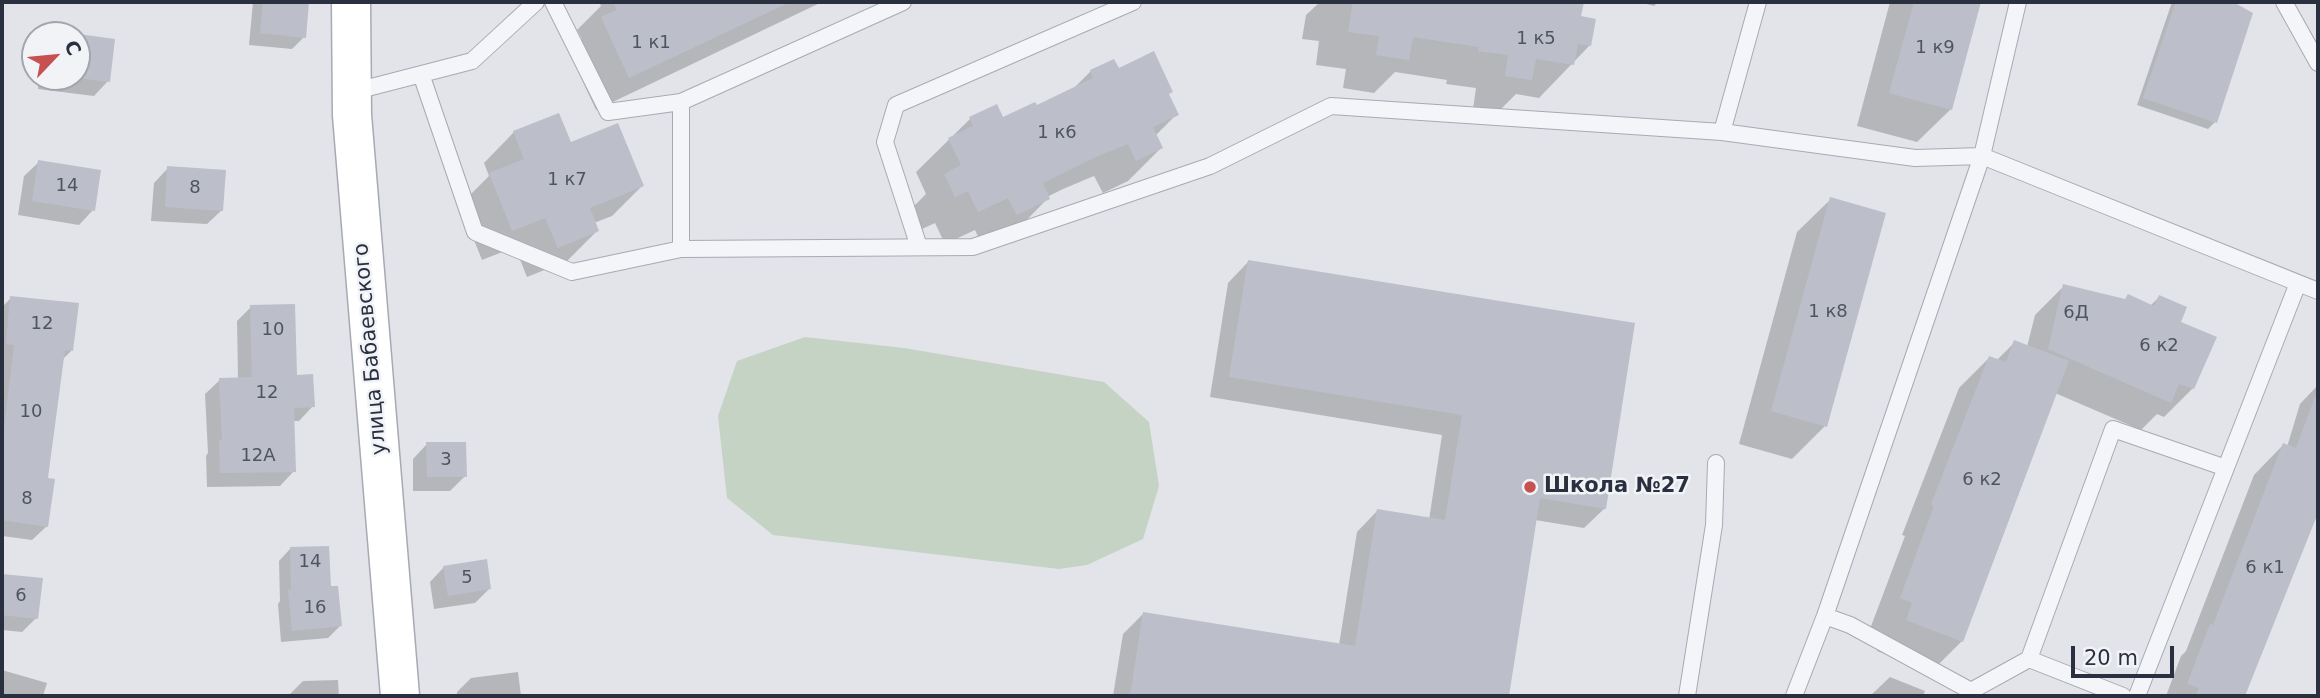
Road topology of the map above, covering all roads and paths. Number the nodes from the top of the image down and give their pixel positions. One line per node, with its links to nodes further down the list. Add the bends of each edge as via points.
1 (351, 2): 11 (main road, улица Бабаевского)
2 (536, 2): 10 (lane, via 472,61)
3 (553, 2): 12 (lane, via 608,111)
4 (903, 2): 12 (lane)
5 (1133, 2): 15 (lane, via 896,105 885,142)
6 (1758, 2): 13 (lane)
7 (2018, 2): 14 (lane)
8 (2284, 2): 9 (lane)
9 (2318, 63)
10 (421, 74): 11 (lane); 16 (lane, via 475,232 572,272)
11 (352, 92): 24 (main road, улица Бабаевского)
12 (681, 102): 16 (lane)
13 (1722, 132): 14 (lane, via 1915,158); 15 (lane, via 1331,106 1210,166 973,247)
14 (1982, 156): 17 (lane); 21 (lane)
15 (919, 247): 16 (lane)
16 (681, 249)
17 (2298, 283): 18 (lane); 20 (lane)
18 (2318, 292)
19 (1716, 464): 25 (lane, via 1714,525)
20 (2226, 468): 22 (lane, via 2113,429); 28 (lane)
21 (1825, 615): 23 (lane); 26 (lane)
22 (2029, 659): 23 (lane); 27 (lane)
23 (1970, 694)
24 (400, 696)
25 (1687, 696)
26 (1794, 696)
27 (2123, 696)
28 (2137, 696)

